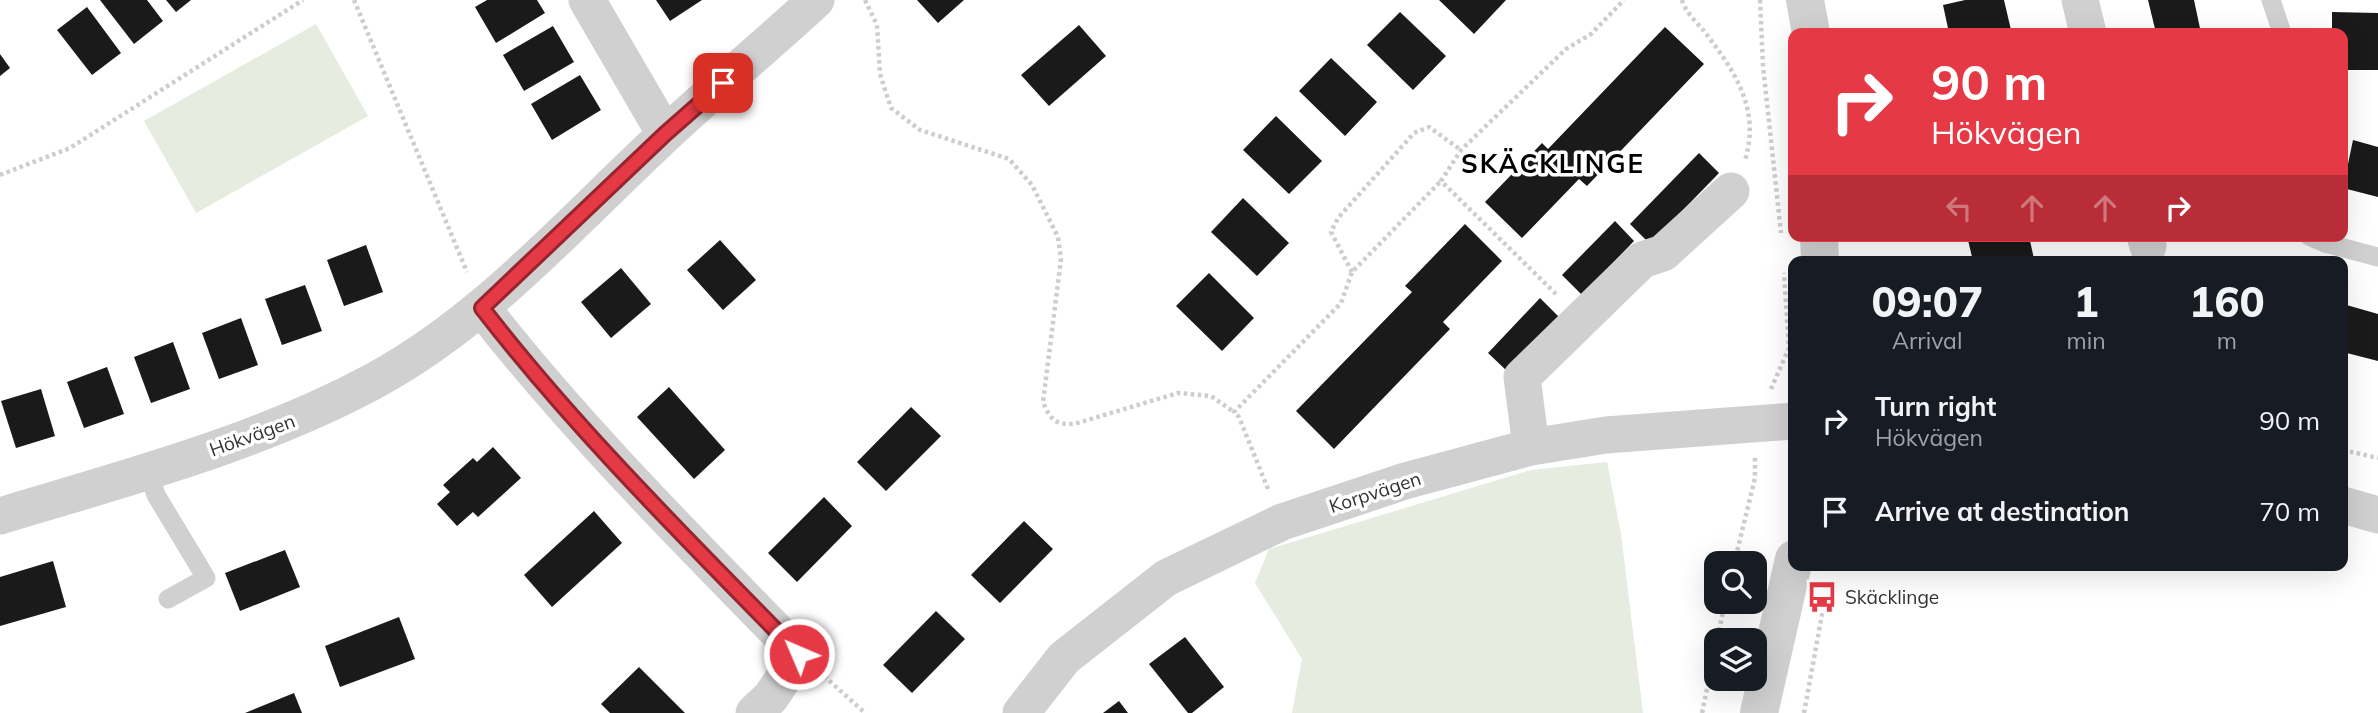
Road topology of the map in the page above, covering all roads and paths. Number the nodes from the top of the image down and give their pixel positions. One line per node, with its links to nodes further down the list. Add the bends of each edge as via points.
1 (303, 0): 17 (path, via 70,148)
2 (354, 0): 24 (path)
3 (587, 0): 15 (street)
4 (816, 0): 15 (street, Hökvägen)
5 (865, 0): 27 (path, via 877,24 880,74 891,108 920,130 1009,159 1032,185 1058,237 1061,259 1043,402 1049,417 1060,425 1074,424 1178,393 1211,396)
6 (1624, 0): 16 (path)
7 (1682, 0): 19 (path, via 1730,64 1750,114 1751,140 1737,187)
8 (1760, 0): 20 (path)
9 (1805, 0): 12 (street)
10 (2080, 0): 13 (street)
11 (2272, 0): 14 (lane)
12 (1810, 28)
13 (2087, 28)
14 (2280, 28)
15 (665, 134): 24 (street, Hökvägen)
16 (1461, 150): 18 (path); 23 (path, via 1429,127 1414,133 1338,218 1331,232)
17 (0, 175)
18 (1441, 181): 23 (path); 25 (path)
19 (1731, 191): 25 (street, via 1663,253 1642,260)
20 (1782, 238)
21 (2323, 242): 22 (lane)
22 (2378, 257)
23 (1352, 272): 27 (path, via 1341,303)
24 (482, 308): 33 (street, Hökvägen, via 374,380 293,422); 43 (street, via 660,513)
25 (1584, 317): 30 (street, via 1522,377)
26 (1788, 354): 29 (path)
27 (1234, 412): 37 (path)
28 (1788, 421): 29 (street, Korpvägen)
29 (1755, 423): 30 (street, Korpvägen, via 1606,435); 38 (path, via 1755,478)
30 (1531, 447): 37 (street, Korpvägen, via 1405,481)
31 (2348, 451): 32 (path)
32 (2378, 458)
33 (148, 471): 36 (street, Hökvägen); 41 (lane, via 156,495 206,578)
34 (2348, 506): 35 (street)
35 (2378, 515)
36 (0, 516)
37 (1282, 522): 46 (street, Korpvägen, via 1166,579 1064,659)
38 (1737, 551)
39 (1791, 571): 48 (street)
40 (1825, 592): 49 (path)
41 (168, 599)
42 (1723, 614): 47 (path)
43 (799, 654): 44 (street, via 771,698); 45 (path)
44 (754, 713)
45 (865, 713)
46 (1021, 713)
47 (1702, 713)
48 (1759, 713)
49 (1804, 713)

